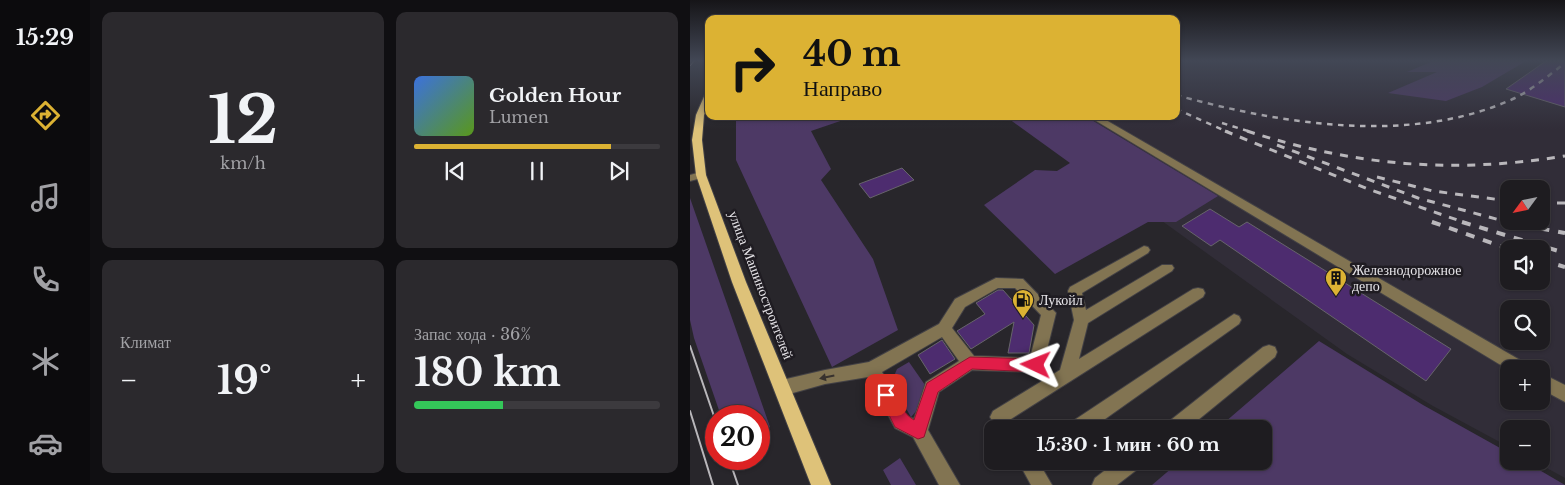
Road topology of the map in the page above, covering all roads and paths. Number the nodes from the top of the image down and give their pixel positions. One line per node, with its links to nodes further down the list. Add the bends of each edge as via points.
1 (705, 103): 3 (main road, улица Машиностроителей, via 696,140)
2 (1099, 120): 11 (lane)
3 (696, 176): 16 (main road, улица Машиностроителей)
4 (1144, 250): 7 (lane, via 1075,291)
5 (1167, 268): 7 (lane)
6 (1198, 293): 14 (lane)
7 (1081, 320): 14 (lane)
8 (1234, 320): 19 (lane)
9 (944, 328): 12 (lane); 12 (lane, via 960,303 996,283 1018,283 1049,313 1036,365); 13 (lane)
10 (1269, 352): 20 (lane)
11 (1507, 360)
12 (970, 363): 21 (lane, via 932,388)
13 (872, 369): 16 (lane, one-way to 16); 21 (lane, via 901,422)
14 (1066, 375): 18 (lane, via 999,417)
15 (1550, 385): 17 (lane)
16 (782, 388): 24 (main road, улица Машиностроителей)
17 (1565, 394)
18 (1001, 420)
19 (1089, 420)
20 (1184, 420)
21 (918, 431): 25 (lane)
22 (1033, 470): 26 (lane)
23 (1121, 470): 27 (lane)
24 (821, 485)
25 (950, 485)
26 (1042, 485)
27 (1102, 485)

